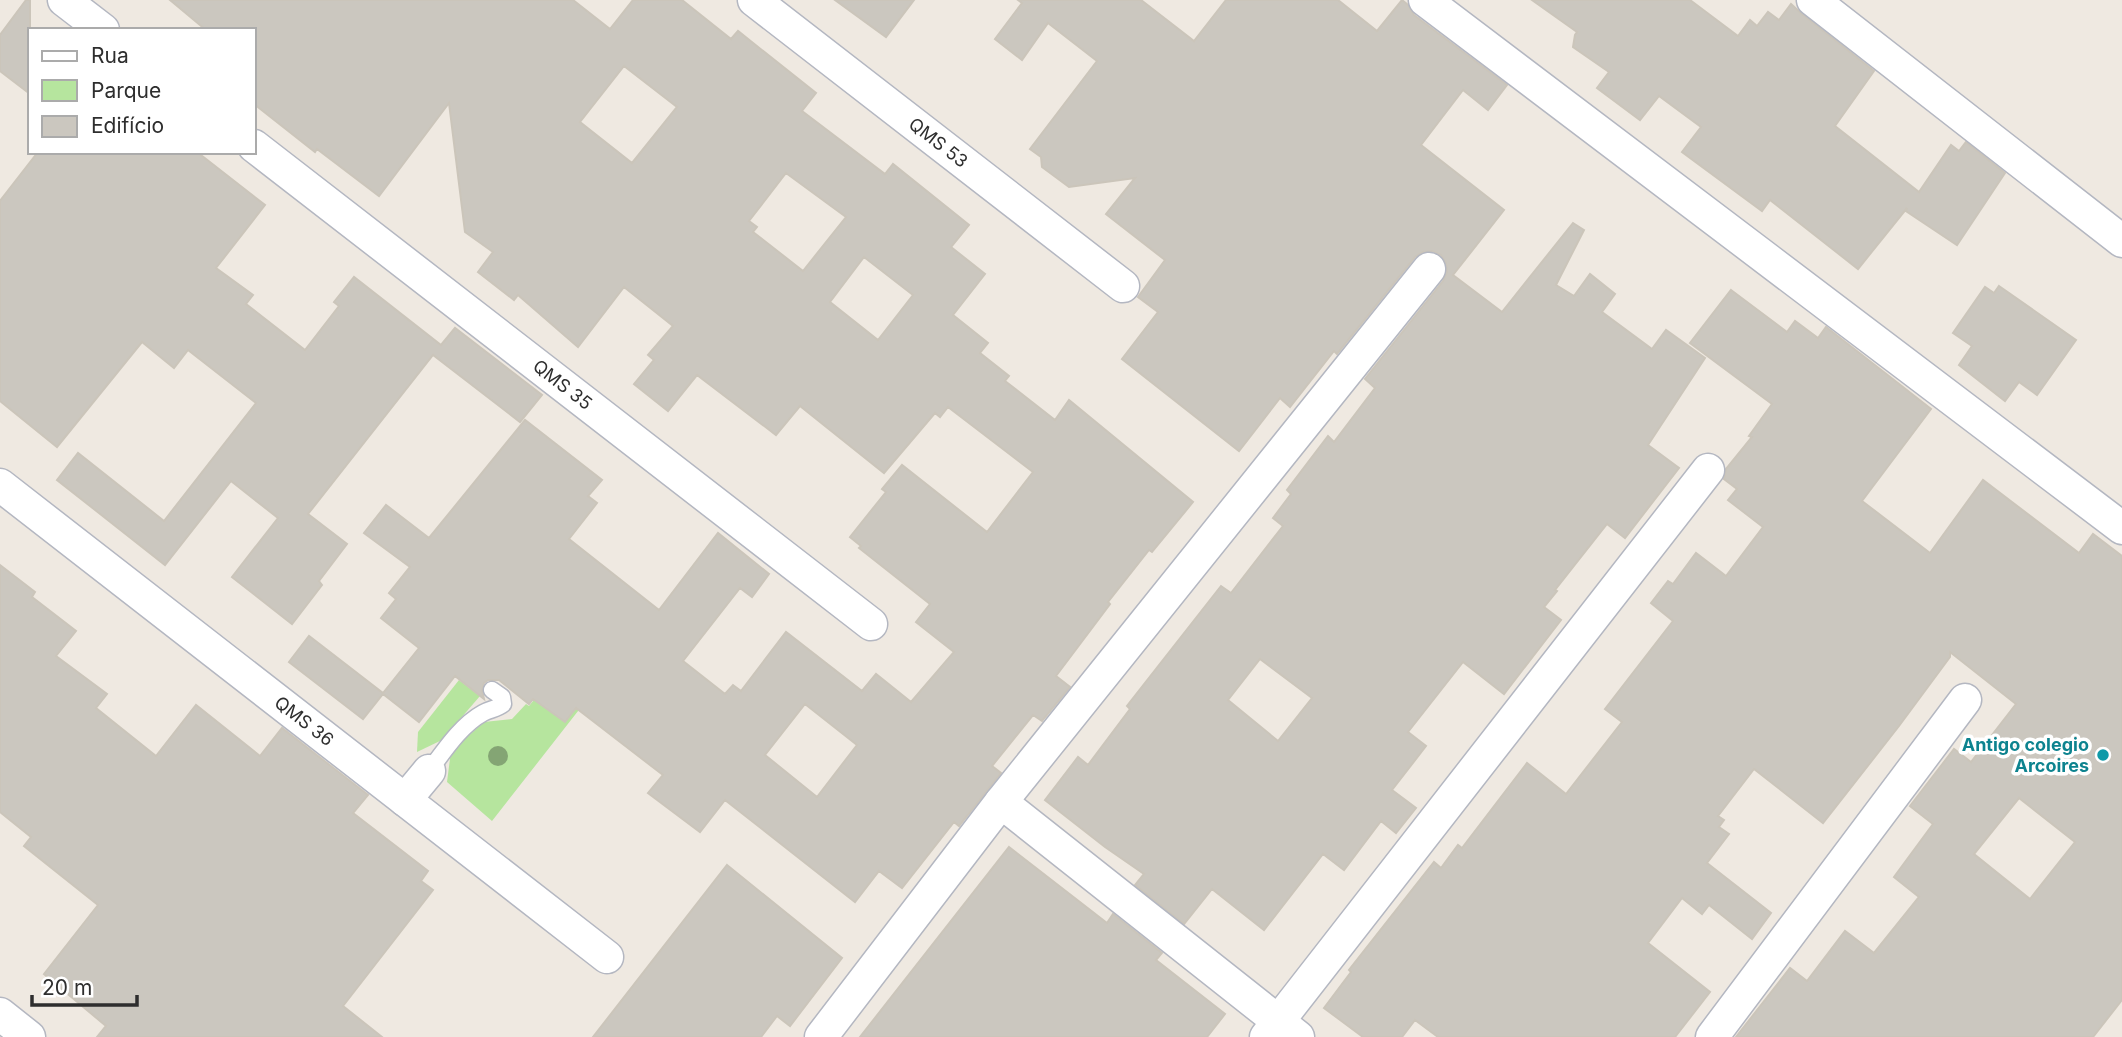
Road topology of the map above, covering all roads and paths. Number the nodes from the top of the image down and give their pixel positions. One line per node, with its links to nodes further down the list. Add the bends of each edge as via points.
1 (64, 0): 5 (street)
2 (754, 0): 9 (street, QMS 53)
3 (1813, 0): 7 (street)
4 (1428, 2): 12 (street)
5 (100, 28)
6 (256, 148): 13 (street, QMS 35)
7 (2122, 241)
8 (1429, 269): 18 (street)
9 (1123, 286)
10 (1708, 470): 21 (street)
11 (0, 485): 17 (street, QMS 36)
12 (2122, 528)
13 (871, 624)
14 (492, 690): 16 (lane, via 502,697 503,704 484,711 468,725)
15 (1965, 700): 24 (street)
16 (429, 771): 17 (street)
17 (405, 800): 19 (street, QMS 36)
18 (1001, 802): 21 (street); 23 (street)
19 (607, 957)
20 (0, 1014): 22 (street)
21 (1280, 1032)
22 (29, 1037)
23 (821, 1037)
24 (1712, 1037)

